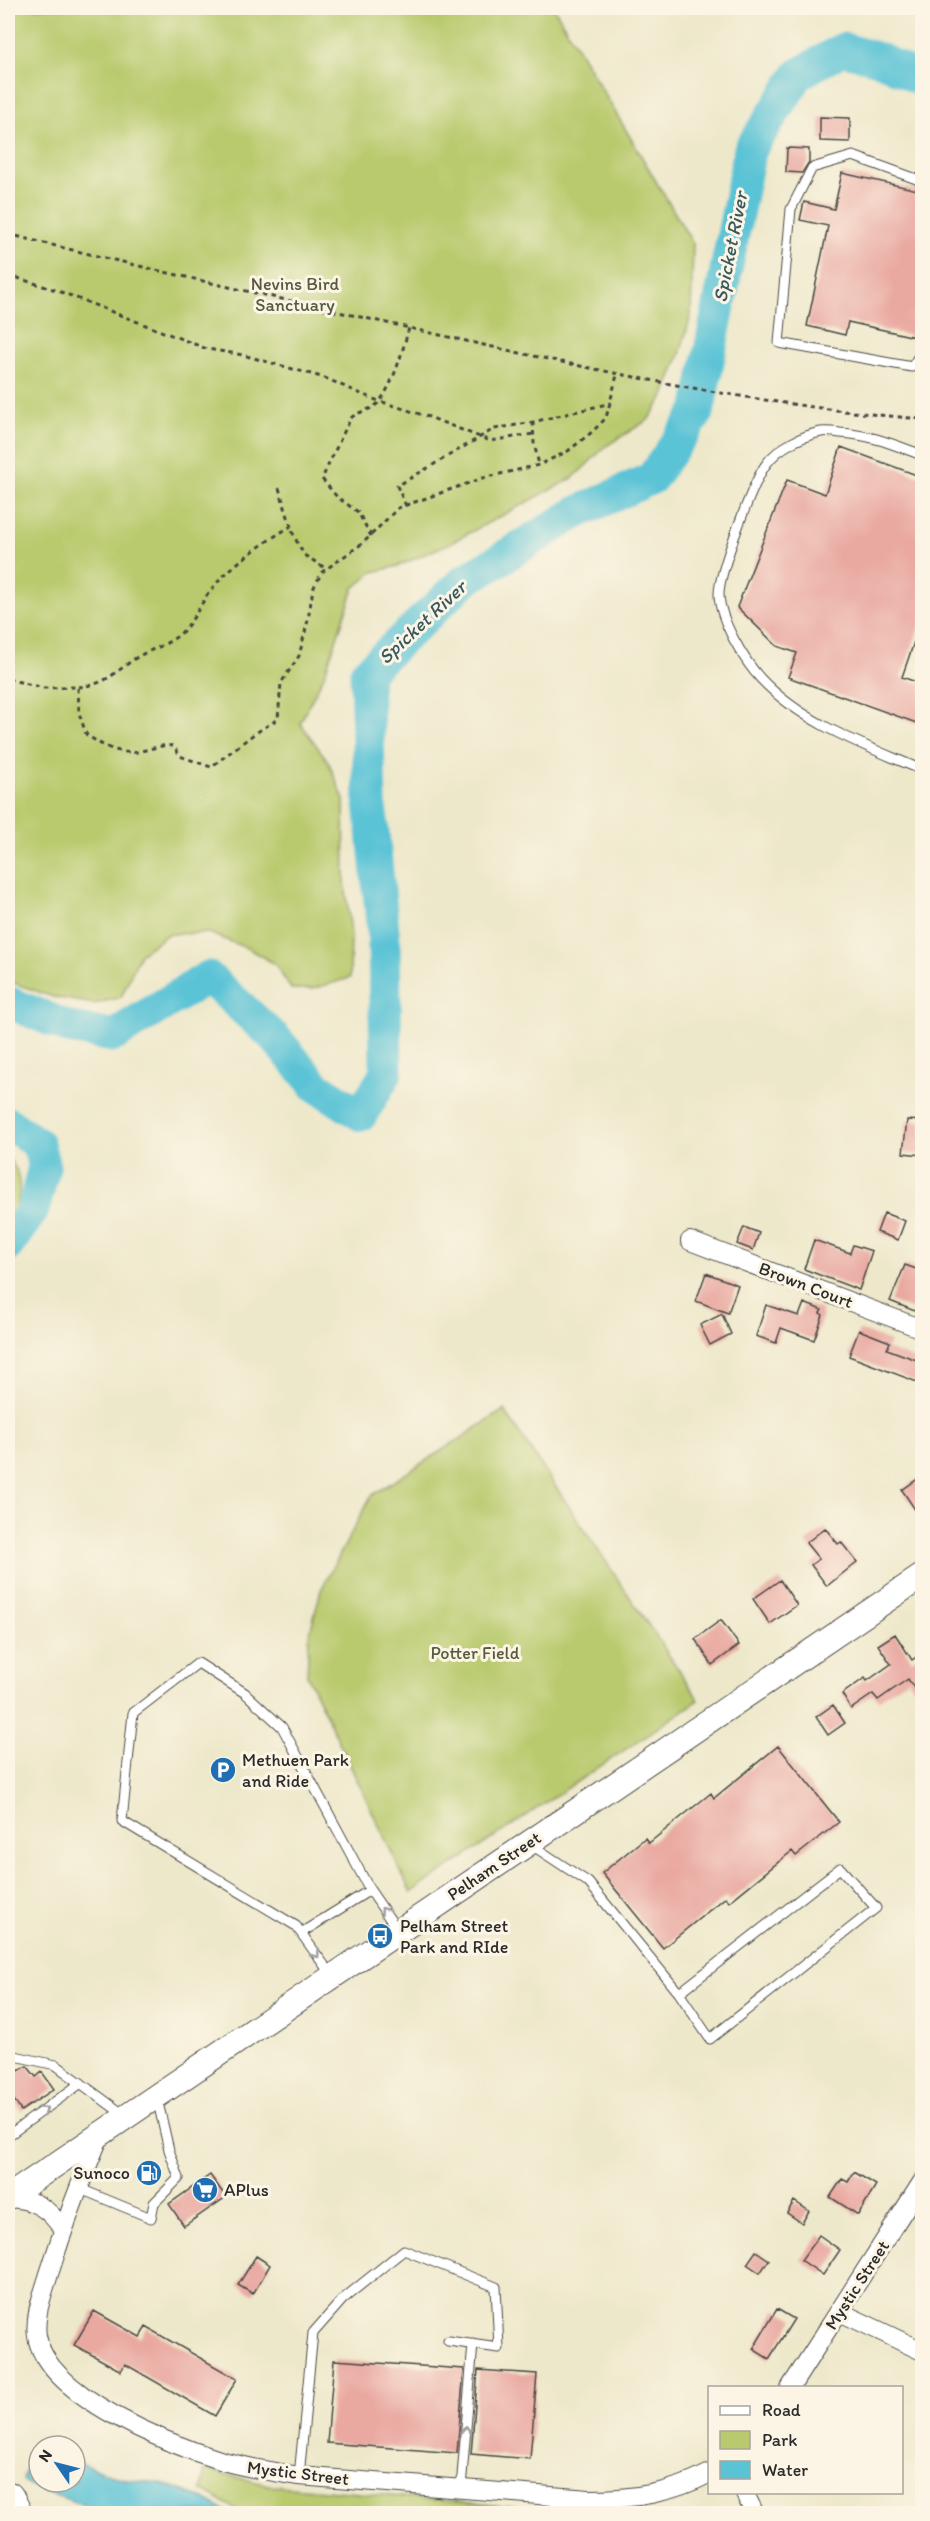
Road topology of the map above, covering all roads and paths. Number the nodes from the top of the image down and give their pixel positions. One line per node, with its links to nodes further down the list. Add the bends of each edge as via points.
1 (922, 181): 5 (lane, via 853,156 812,168 791,209 779,342 912,368)
2 (8, 234): 4 (path)
3 (8, 275): 7 (path, via 177,339 304,372)
4 (409, 328): 6 (path); 7 (path)
5 (922, 351)
6 (617, 375): 8 (path); 9 (path, via 842,412)
7 (380, 401): 12 (path); 18 (path, via 347,423 322,479 337,497 358,512)
8 (611, 403): 10 (path); 14 (path, via 606,418 592,432 568,451)
9 (922, 419)
10 (534, 422): 11 (path); 12 (path, via 494,429)
11 (533, 434): 12 (path, via 501,441); 14 (path)
12 (479, 437): 16 (path, via 397,486)
13 (922, 455): 22 (lane, via 869,435 823,431 785,446 767,462 759,479 725,561 719,592 721,609 732,634 759,677 786,703 854,741)
14 (539, 465): 16 (path, via 483,478)
15 (279, 488): 17 (path)
16 (406, 506): 18 (path, via 398,508)
17 (291, 526): 19 (path, via 304,555); 21 (path, via 248,556 213,588 183,631 165,646 132,660 95,686)
18 (371, 536): 19 (path)
19 (327, 569): 21 (path, via 313,589 299,656 281,683 278,719 211,767 180,756 174,746 122,752 95,741 82,724)
20 (8, 679): 21 (path, via 44,688)
21 (78, 687)
22 (922, 770)
23 (690, 1240): 24 (street, Brown Court)
24 (922, 1329)
25 (922, 1576): 26 (main road, Pelham Street)
26 (528, 1843): 28 (main road, Pelham Street); 31 (lane, via 588,1882)
27 (370, 1890): 28 (lane, one-way to 27); 29 (lane); 29 (lane, via 282,1727 245,1693 198,1663 133,1713 122,1821 296,1926)
28 (398, 1931): 30 (main road, Pelham Street)
29 (301, 1933): 30 (lane, one-way to 30)
30 (332, 1976): 34 (main road, Pelham Street)
31 (679, 1993): 31 (lane, via 840,1868 876,1908 710,2039)
32 (8, 2061): 33 (lane, via 15,2056 56,2065)
33 (81, 2083): 35 (lane); 36 (lane, one-way to 33, via 9,2135)
34 (157, 2096): 35 (main road, Pelham Street); 39 (lane, via 179,2178 154,2203 151,2218)
35 (126, 2117): 37 (main road, Pelham Street)
36 (8, 2132)
37 (101, 2133): 39 (street, Mystic Street); 40 (main road, Pelham Street)
38 (922, 2182): 42 (street, Mystic Street)
39 (78, 2188): 41 (street, Mystic Street)
40 (8, 2198): 41 (street, via 45,2208)
41 (63, 2230): 48 (street, Mystic Street, via 36,2325 45,2359 63,2380 109,2412 177,2444 240,2465)
42 (840, 2312): 45 (street); 46 (street, Mystic Street)
43 (448, 2341): 44 (lane)
44 (473, 2344): 48 (lane, via 499,2348 496,2287 404,2250 343,2299 313,2333); 49 (lane, one-way to 44)
45 (922, 2351)
46 (791, 2386)
47 (708, 2474): 49 (street, Mystic Street, via 676,2489 622,2499)
48 (299, 2476): 49 (street, Mystic Street)
49 (461, 2488)
50 (745, 2494): 53 (street)
51 (8, 2498): 52 (highway)
52 (16, 2514)
53 (755, 2514)

